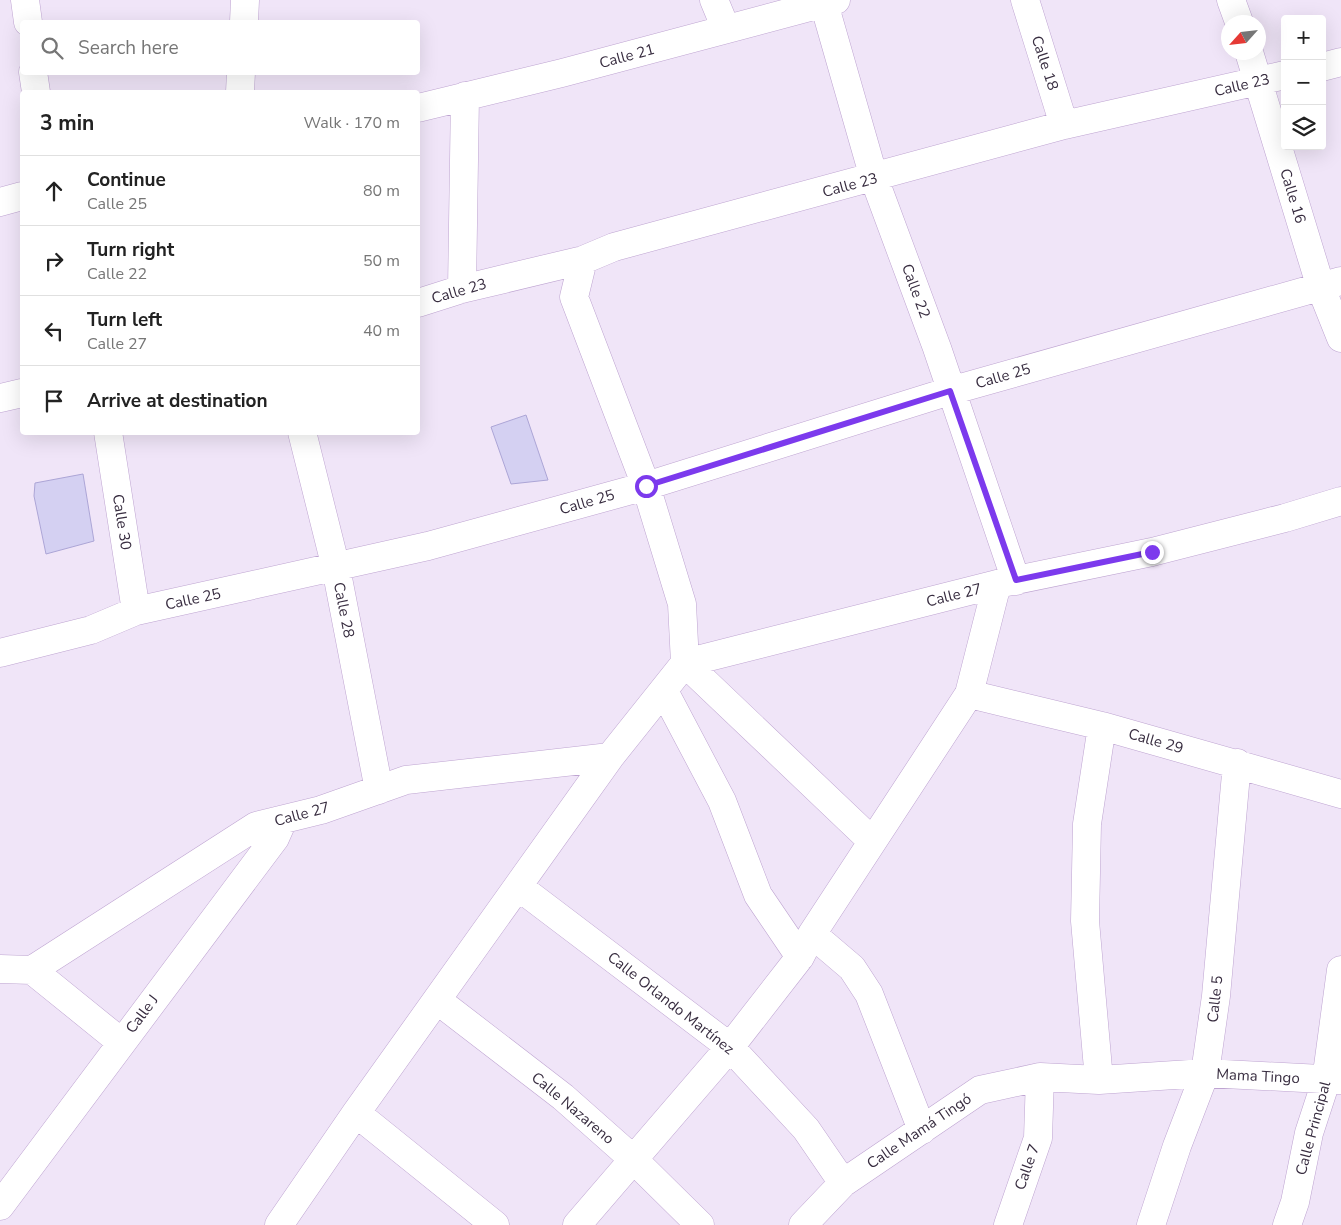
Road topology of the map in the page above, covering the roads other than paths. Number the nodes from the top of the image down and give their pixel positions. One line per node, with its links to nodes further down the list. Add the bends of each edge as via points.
1 (25, 0): 8 (street)
2 (245, 0): 9 (street)
3 (714, 0): 10 (street)
4 (1025, 0): 22 (street, Calle 18)
5 (1231, 0): 7 (street)
6 (827, 1): 10 (street, Calle 21); 23 (street, Calle 22)
7 (1236, 15)
8 (28, 20)
9 (244, 20)
10 (726, 29): 20 (street, Calle 21)
11 (1251, 60): 17 (street, Calle 16)
12 (1341, 62): 13 (street)
13 (1326, 65)
14 (33, 75): 18 (street)
15 (241, 75): 19 (street)
16 (1281, 76): 17 (street, Calle 23)
17 (1258, 81): 22 (street, Calle 23); 27 (street, Calle 16)
18 (36, 90)
19 (240, 90)
20 (465, 96): 21 (street, Calle 21); 28 (street)
21 (420, 107)
22 (1064, 125): 23 (street, Calle 23)
23 (874, 178): 26 (street, Calle 23, via 614,248); 31 (street, Calle 22)
24 (20, 197): 25 (street)
25 (0, 202)
26 (582, 260): 28 (street, Calle 23); 36 (street, via 574,297)
27 (1331, 284): 30 (street, Calle 16); 31 (street, Calle 25)
28 (462, 289): 29 (street, Calle 23)
29 (420, 302)
30 (1341, 338)
31 (950, 391): 36 (street, Calle 25); 39 (street, Calle 22)
32 (20, 393): 33 (street)
33 (0, 398)
34 (108, 435): 40 (street, Calle 30)
35 (303, 435): 38 (street, Calle 28)
36 (646, 486): 38 (street, Calle 25); 42 (street, via 682,604)
37 (1341, 501): 39 (street, Calle 27, via 1152,552)
38 (336, 568): 40 (street, Calle 25); 48 (street, Calle 28)
39 (1006, 582): 42 (street, Calle 27); 44 (street)
40 (136, 612): 41 (street, Calle 25, via 90,630)
41 (0, 653)
42 (685, 663): 43 (street); 51 (street)
43 (664, 691): 46 (street); 53 (street, via 722,801 758,895)
44 (969, 694): 45 (street, Calle 29); 51 (street)
45 (1102, 726): 47 (street, Calle 29); 62 (street, via 1087,824 1085,921)
46 (610, 758): 48 (street, Calle 27, via 406,780); 52 (street)
47 (1237, 763): 49 (street, Calle 29); 60 (street, Calle 5, via 1216,996)
48 (379, 790): 50 (street, Calle 27)
49 (1341, 794)
50 (283, 820): 55 (street, Calle 27, via 256,826); 58 (street, Calle J, via 275,838)
51 (872, 841): 53 (street)
52 (519, 887): 57 (street); 59 (street, Calle Orlando Martínez)
53 (806, 945): 59 (street); 65 (street, via 852,968 869,994)
54 (0, 969): 55 (street)
55 (32, 970): 58 (street)
56 (1341, 970): 63 (street, Calle Principal)
57 (437, 1000): 64 (street); 66 (street, Calle Nazareno, via 563,1097)
58 (121, 1042): 68 (street, Calle J)
59 (730, 1047): 66 (street); 67 (street, Calle Orlando Martínez, via 806,1129)
60 (1205, 1073): 62 (street, Calle Mamá Tingó); 63 (street, Mama Tingo); 75 (street, Calle 5)
61 (1040, 1077): 62 (street, Calle Mamá Tingó); 65 (street, Calle Mamá Tingó, via 980,1090); 74 (street, Calle 7, via 1038,1138)
62 (1099, 1080)
63 (1334, 1080): 76 (street, Calle Principal, via 1309,1133)
64 (356, 1113): 69 (street); 70 (street)
65 (922, 1130): 67 (street, Calle Mamá Tingó)
66 (633, 1159): 71 (street); 72 (street, Calle Nazareno)
67 (843, 1183): 73 (street, Calle Mamá Tingó)
68 (0, 1206)
69 (280, 1225)
70 (495, 1225)
71 (577, 1225)
72 (700, 1225)
73 (803, 1225)
74 (1008, 1225)
75 (1151, 1225)
76 (1287, 1225)

